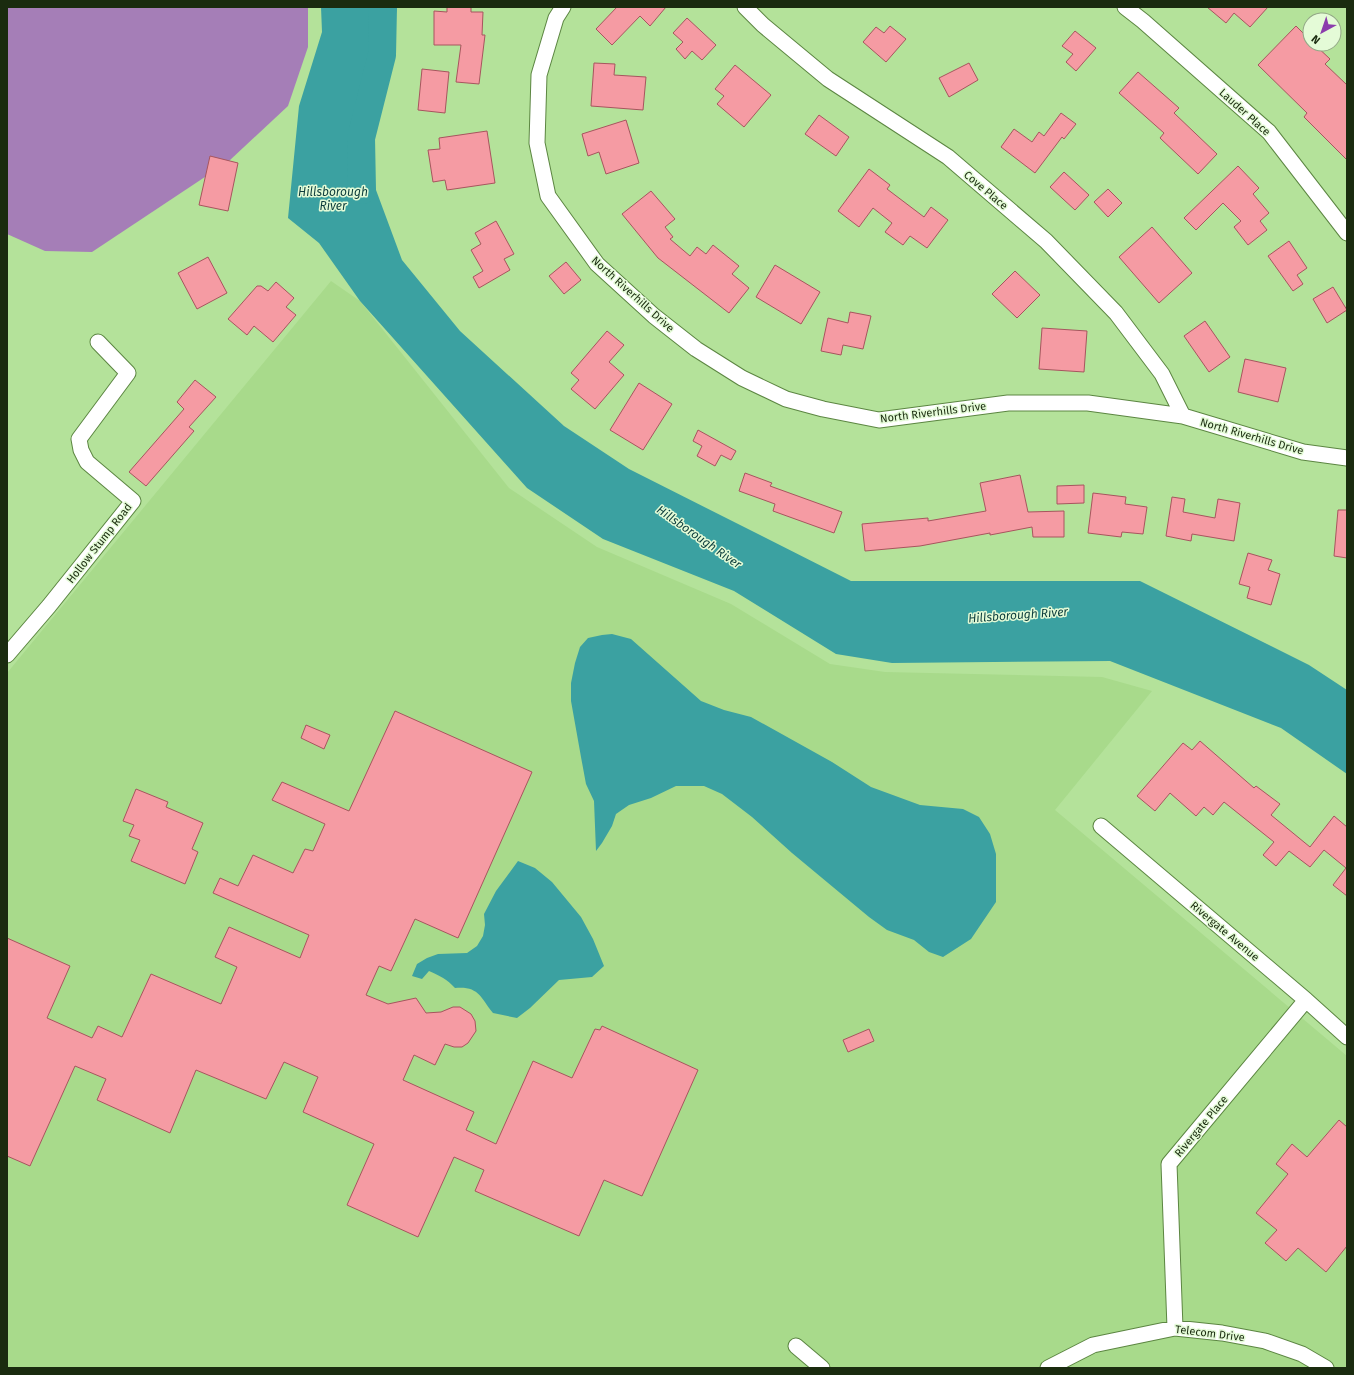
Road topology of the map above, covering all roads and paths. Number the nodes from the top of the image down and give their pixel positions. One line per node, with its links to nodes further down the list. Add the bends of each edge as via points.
1 (745, 7): 6 (street, Cove Place, via 828,79 948,157 1046,240 1116,313 1162,374)
2 (1125, 7): 4 (street, Lauder Place, via 1269,132)
3 (556, 11): 6 (street, North Riverhills Drive, via 540,75 537,143 548,196 597,264 654,316 696,349 742,378 786,399 823,410 879,420 1015,403 1088,403)
4 (1347, 233)
5 (98, 342): 8 (street, Hollow Stump Road, via 128,373 79,439 81,450 87,462 134,501)
6 (1183, 416): 7 (street, North Riverhills Drive, via 1303,452)
7 (1347, 458)
8 (7, 655)
9 (1101, 826): 10 (street, Rivergate Avenue)
10 (1306, 1000): 11 (street, Rivergate Avenue); 12 (street, Rivergate Place, via 1169,1164)
11 (1347, 1037)
12 (1175, 1328): 15 (street, Telecom Drive, via 1093,1345); 16 (street, Telecom Drive, via 1264,1341 1302,1354)
13 (796, 1346): 14 (street)
14 (822, 1368)
15 (1048, 1368)
16 (1326, 1368)

